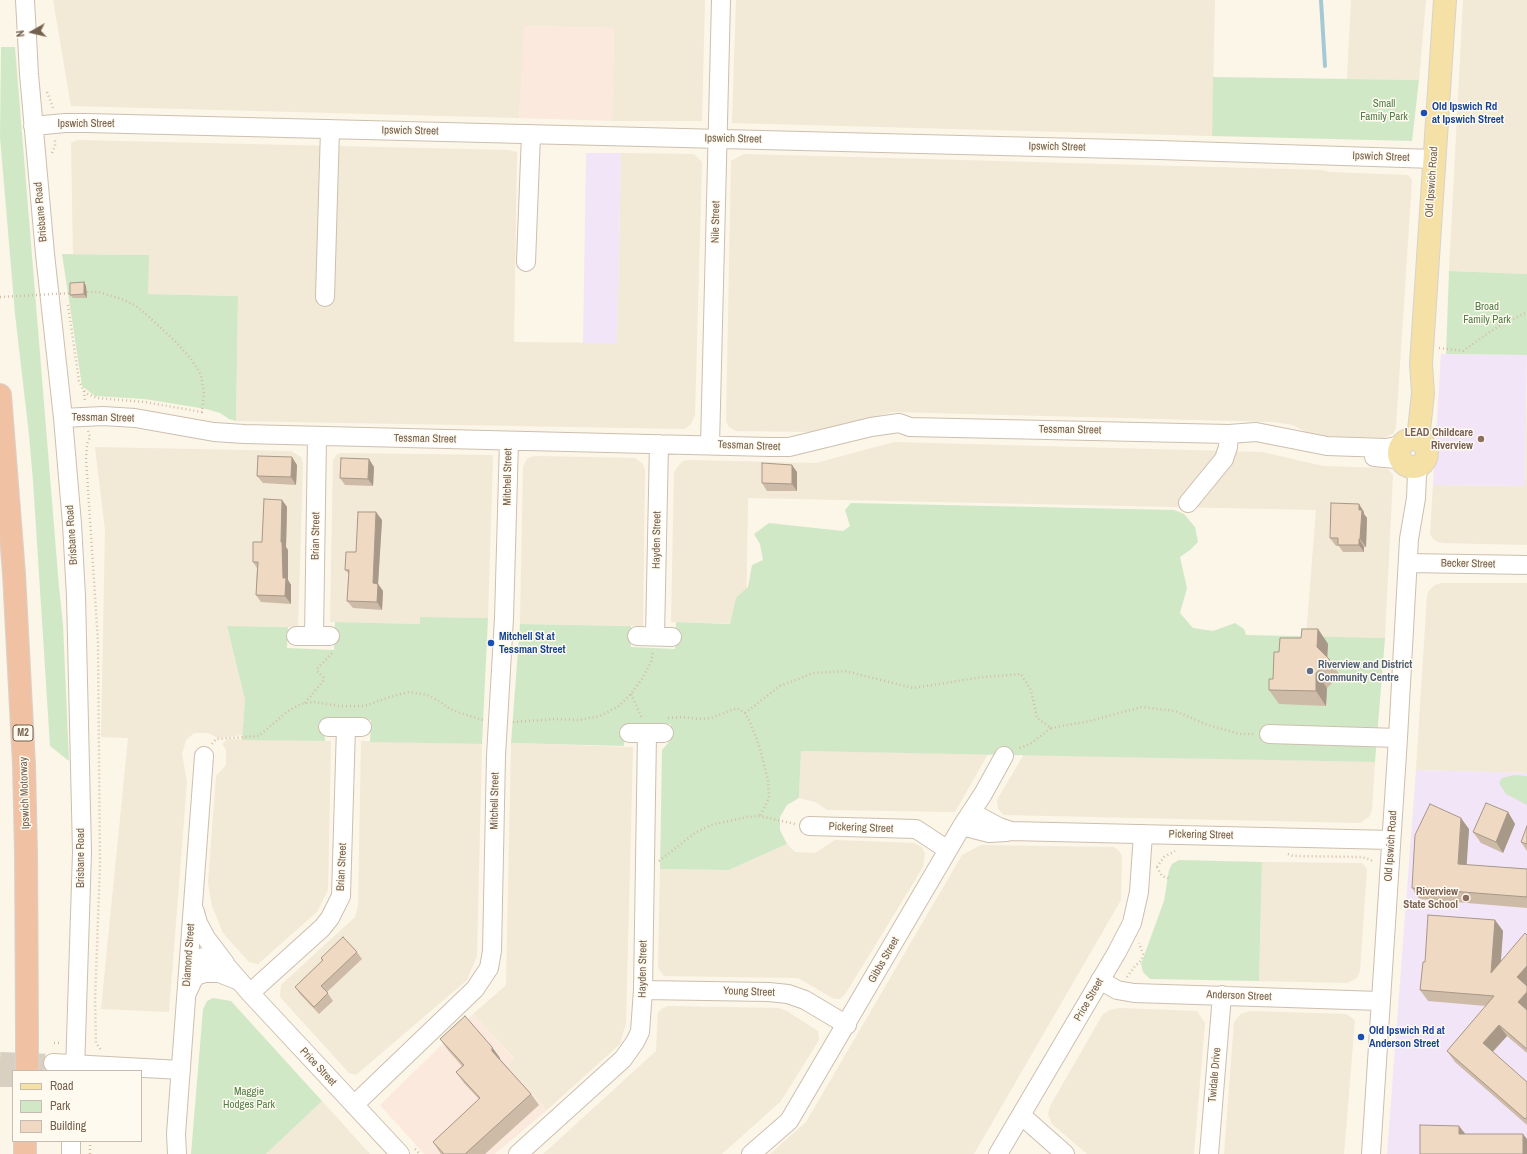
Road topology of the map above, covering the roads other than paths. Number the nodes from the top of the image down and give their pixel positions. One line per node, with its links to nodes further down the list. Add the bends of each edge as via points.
1 (25, 0): 4 (street, Brisbane Road)
2 (721, 0): 7 (street, Nile Street)
3 (1445, 0): 8 (main road, Old Ipswich Road)
4 (33, 126): 5 (street, Ipswich Street, via 87,123); 12 (street, Brisbane Road)
5 (330, 129): 6 (street, Ipswich Street); 10 (street)
6 (531, 134): 7 (street, Ipswich Street); 9 (street)
7 (718, 138): 8 (street, Ipswich Street); 17 (street, Nile Street)
8 (1434, 159): 18 (main road, Old Ipswich Road, via 1422,355 1414,389)
9 (526, 262)
10 (325, 297)
11 (0, 395): 45 (highway, Ipswich Motorway / M2, bridge, via 14,574 24,757)
12 (63, 418): 14 (street, Tessman Street, via 120,417 214,432); 44 (street, Brisbane Road, via 76,596 82,852)
13 (1229, 434): 17 (street, Tessman Street, via 910,427 899,423 885,424 789,447); 18 (street, Tessman Street, via 1321,454 1396,459); 19 (street, via 1224,459)
14 (317, 436): 15 (street, Tessman Street); 22 (street, Brian Street, via 322,636)
15 (509, 441): 16 (street, Tessman Street); 50 (street, Mitchell Street, via 504,618 496,756 492,951 489,968 476,989)
16 (659, 444): 17 (street, Tessman Street); 23 (street, Hayden Street, via 664,636)
17 (710, 444)
18 (1410, 453): 20 (street, Old Ipswich Road, via 1405,491)
19 (1188, 503)
20 (1408, 563): 21 (street, Becker Street); 27 (street, Old Ipswich Road)
21 (1527, 565)
22 (296, 636)
23 (637, 636)
24 (328, 727): 39 (street, Brian Street, via 354,727 341,896 322,928)
25 (629, 733): 38 (street, Hayden Street, via 654,726)
26 (1269, 734): 27 (street)
27 (1398, 738): 33 (street, Old Ipswich Road)
28 (204, 756): 34 (street, Diamond Street)
29 (1004, 756): 31 (street, Gibbs Street)
30 (809, 826): 31 (street, Pickering Street)
31 (959, 831): 32 (street, Pickering Street, via 990,834 1012,831); 42 (street, Gibbs Street)
32 (1143, 834): 33 (street, Pickering Street); 37 (street, Price Street, via 1140,892 1132,923)
33 (1391, 840): 41 (street, Old Ipswich Road)
34 (193, 905): 35 (street, Diamond Street); 36 (street, via 202,932)
35 (194, 969): 36 (street, Price Street, via 198,958 210,957 220,961); 48 (street, Diamond Street, via 186,996)
36 (233, 974): 39 (street, Price Street)
37 (1100, 980): 40 (street, Anderson Street, via 1117,990 1134,993); 51 (street, Price Street)
38 (643, 990): 42 (street, Young Street, via 788,994 805,1000); 58 (street, Hayden Street, via 640,1032 630,1051)
39 (250, 993): 50 (street, Price Street)
40 (1222, 995): 41 (street, Anderson Street); 62 (street, Twidale Drive)
41 (1380, 1001): 63 (street, Old Ipswich Road)
42 (847, 1025): 59 (street, Gibbs Street, via 789,1121)
43 (53, 1063): 44 (street)
44 (75, 1068): 46 (street)
45 (27, 1070)
46 (102, 1070)
47 (142, 1073): 48 (street)
48 (181, 1076): 49 (street); 56 (street, Diamond Street, via 176,1134)
49 (142, 1080)
50 (354, 1105): 57 (street, Price Street)
51 (1021, 1115): 60 (street, Price Street); 61 (street)
52 (25, 1142): 54 (highway)
53 (71, 1142): 55 (street)
54 (25, 1154)
55 (71, 1154)
56 (177, 1154)
57 (400, 1154)
58 (518, 1154)
59 (751, 1154)
60 (998, 1154)
61 (1065, 1154)
62 (1209, 1154)
63 (1371, 1154)

